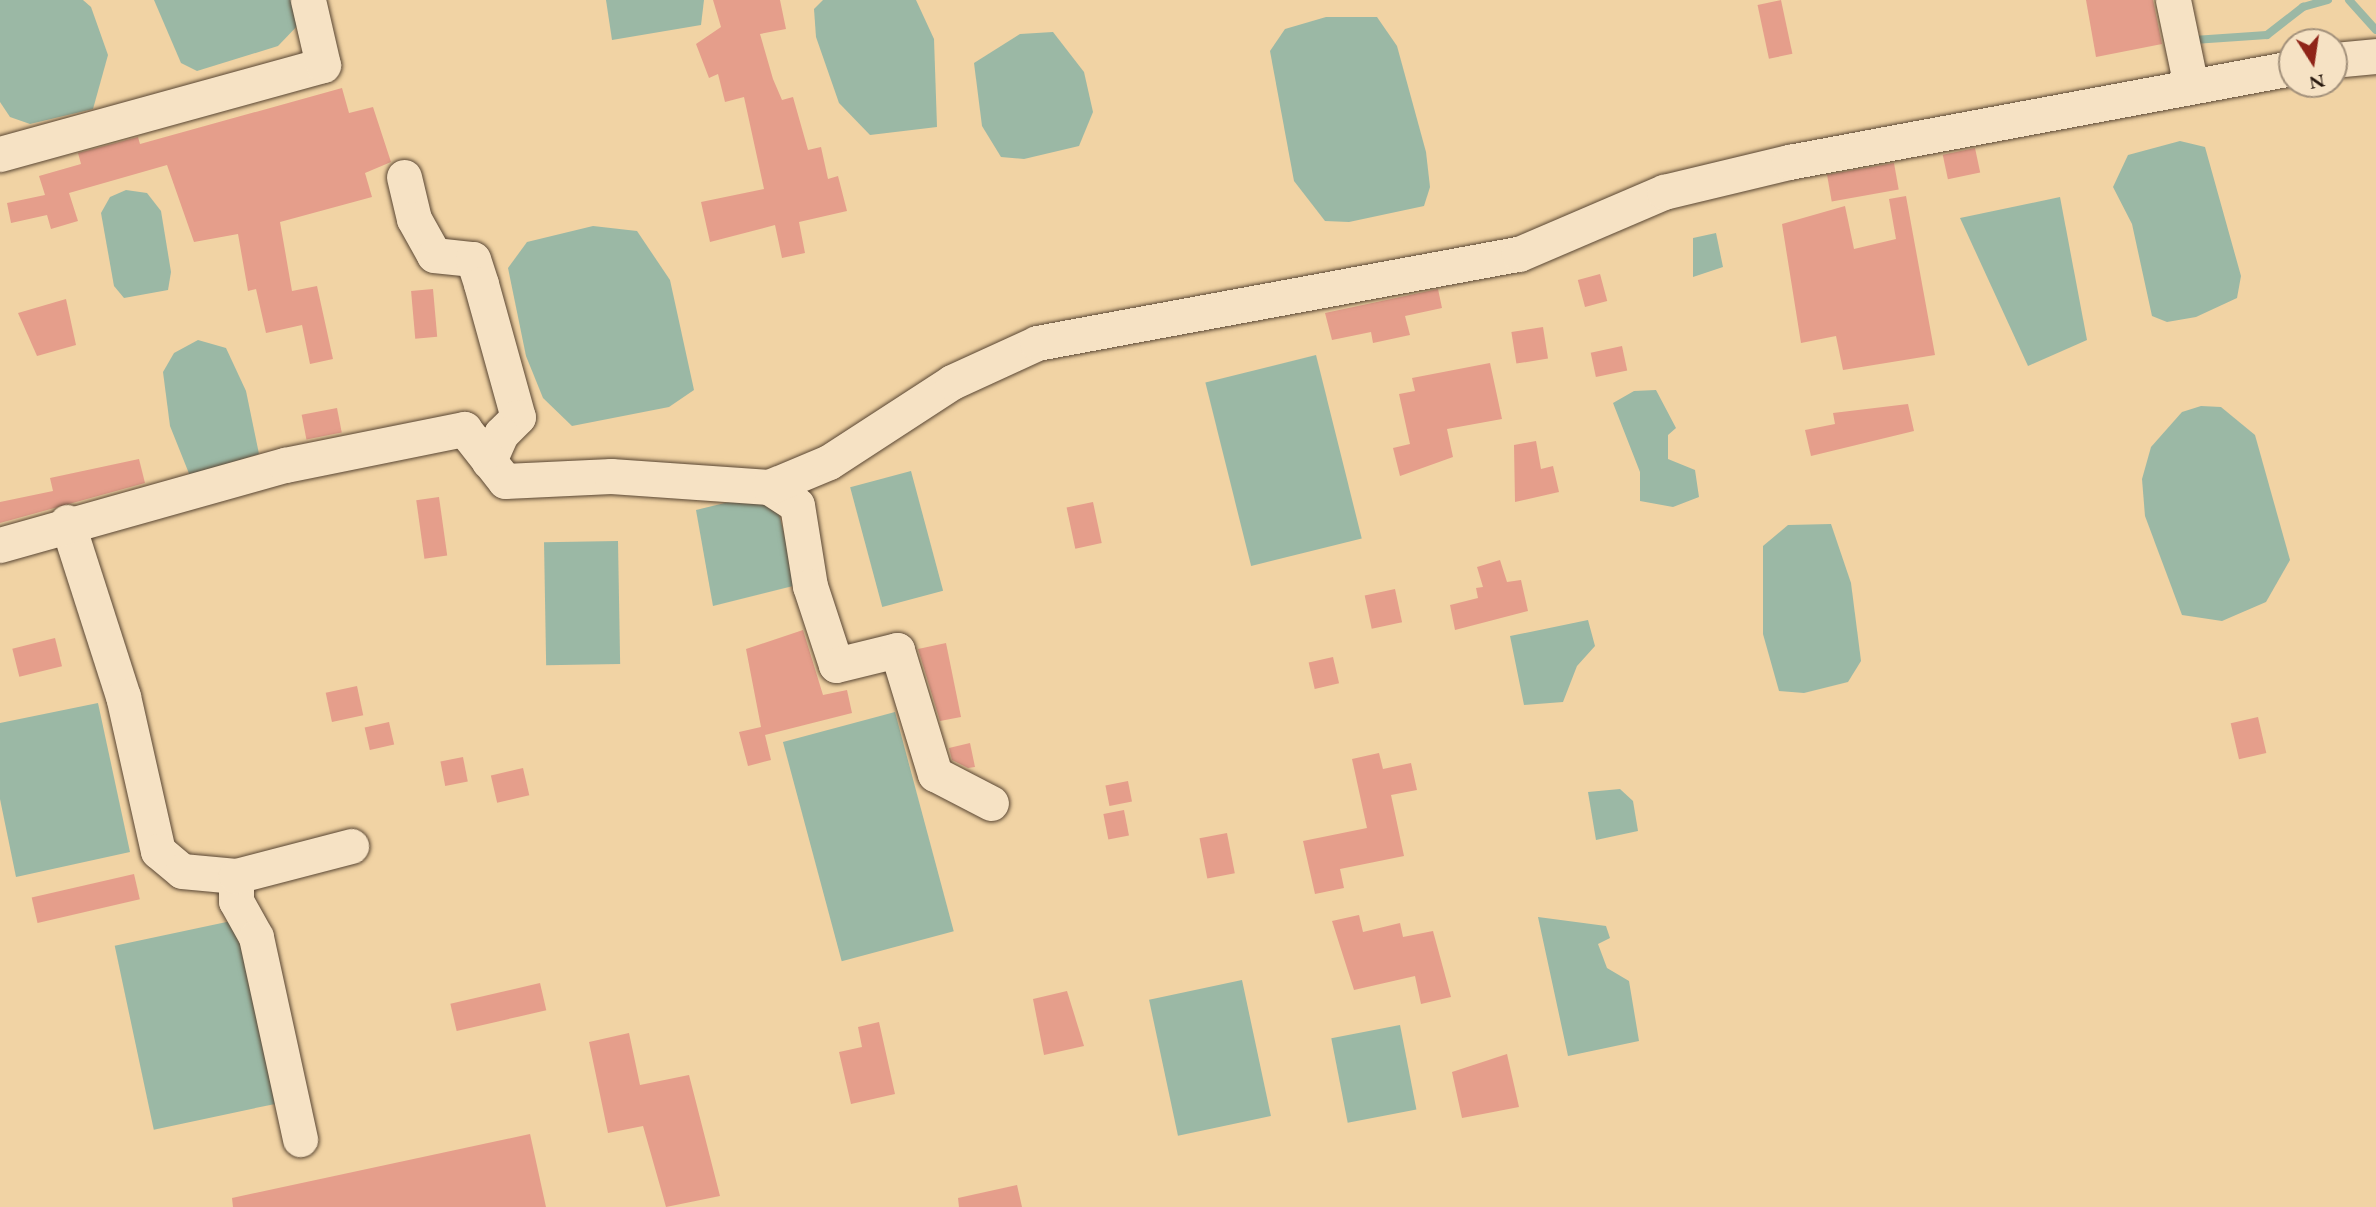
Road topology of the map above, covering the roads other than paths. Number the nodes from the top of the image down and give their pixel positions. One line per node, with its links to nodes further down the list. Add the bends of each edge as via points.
1 (308, 0): 7 (street, via 323,65)
2 (2173, 0): 6 (street)
3 (2376, 56): 4 (street)
4 (2348, 59)
5 (2278, 70): 6 (street)
6 (2191, 86): 10 (street, via 1677,189 1519,254 1037,343 952,382 829,463)
7 (0, 154)
8 (404, 177): 9 (street, via 414,219 434,255 473,259 481,284 518,417 501,434)
9 (489, 461): 10 (street, via 505,481 611,477); 11 (street, via 464,429 285,465)
10 (769, 487): 13 (street, via 797,505 810,586 836,665 897,650 935,774)
11 (67, 522): 12 (street); 15 (street, via 123,696 158,850 183,871)
12 (0, 545)
13 (991, 803)
14 (351, 846): 15 (street)
15 (236, 876): 16 (street, via 236,901 256,937)
16 (300, 1139)

